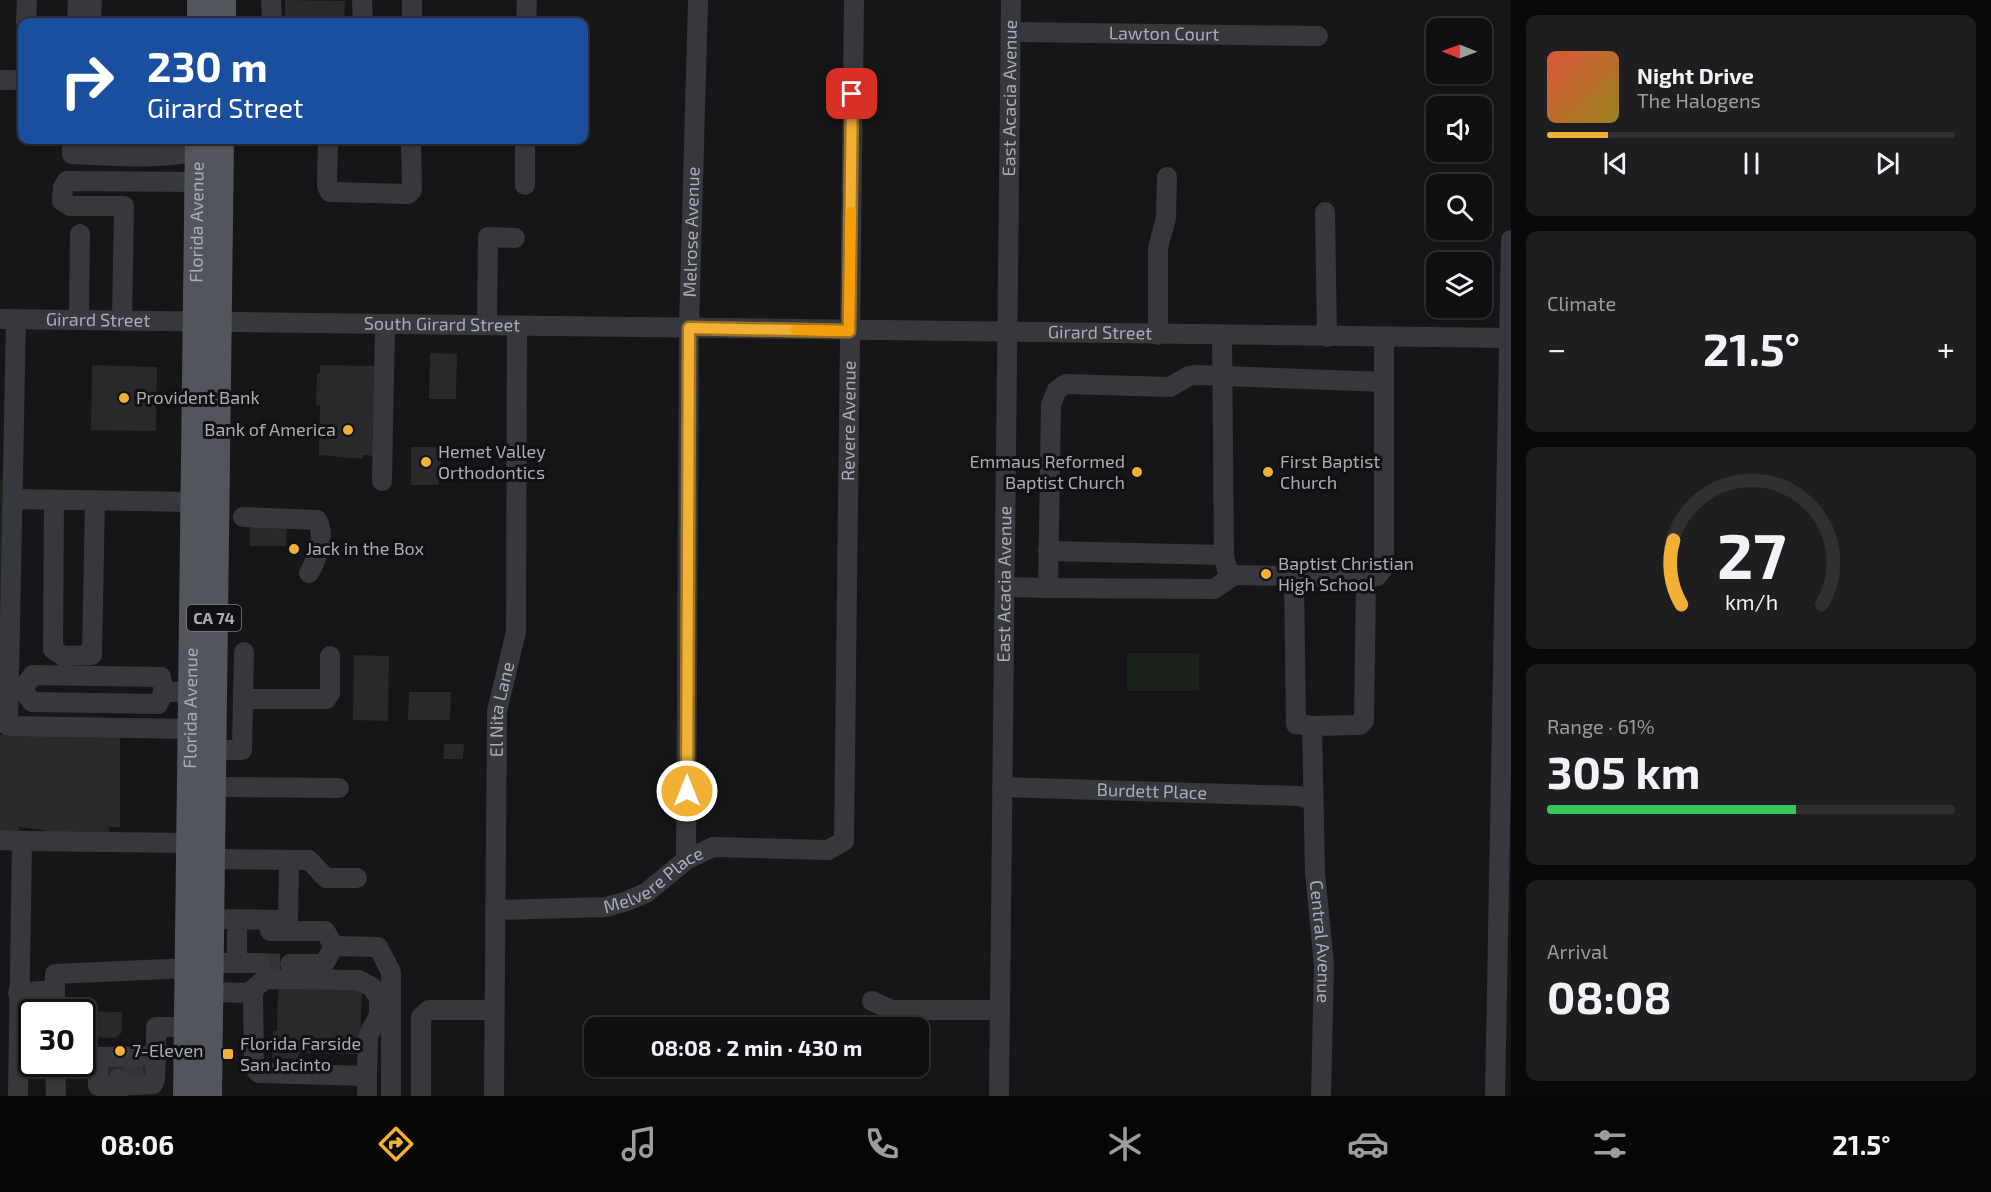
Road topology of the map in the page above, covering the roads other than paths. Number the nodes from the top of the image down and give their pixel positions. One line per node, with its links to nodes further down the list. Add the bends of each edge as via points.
1 (27, 0): 14 (street)
2 (66, 0): 15 (street)
3 (78, 0): 16 (street)
4 (92, 0): 17 (street)
5 (200, 0): 18 (main road)
6 (223, 0): 19 (main road)
7 (271, 0): 20 (street)
8 (362, 0): 21 (street)
9 (412, 0): 22 (street)
10 (527, 0): 23 (street)
11 (698, 0): 50 (street, Melrose Avenue)
12 (854, 0): 51 (street, Revere Avenue)
13 (1011, 0): 24 (street, East Acacia Avenue)
14 (26, 18)
15 (66, 18)
16 (77, 18)
17 (91, 18)
18 (200, 18)
19 (223, 18)
20 (272, 18)
21 (363, 18)
22 (412, 18)
23 (526, 18)
24 (1011, 32): 25 (street, Lawton Court); 52 (street, East Acacia Avenue)
25 (1318, 36)
26 (0, 80): 27 (street)
27 (18, 80)
28 (72, 144): 33 (street, via 72,153 142,156 178,155)
29 (221, 144): 46 (main road, Florida Avenue / CA 74)
30 (328, 144): 31 (street, via 330,192 408,194 412,190)
31 (411, 144)
32 (525, 144): 37 (street)
33 (198, 145): 36 (main road, Florida Avenue / CA 74)
34 (1167, 177): 53 (street, via 1166,218 1158,248)
35 (125, 182): 36 (street); 38 (street); 38 (street, via 67,181 62,192 62,201 70,206)
36 (198, 182): 46 (main road, Florida Avenue / CA 74)
37 (525, 185)
38 (124, 206): 45 (street)
39 (1325, 212): 55 (street)
40 (80, 234): 44 (street)
41 (515, 238): 48 (street, via 488,237)
42 (1511, 240): 57 (street)
43 (8, 319): 44 (street, Girard Street); 61 (street)
44 (79, 320): 45 (street, Girard Street)
45 (123, 321): 46 (street, Girard Street)
46 (206, 321): 47 (street, South Girard Street); 64 (main road, Florida Avenue / CA 74); 83 (main road, Florida Avenue / CA 74)
47 (385, 324): 48 (street, South Girard Street); 60 (street)
48 (487, 325): 49 (street, South Girard Street)
49 (517, 326): 50 (street, South Girard Street); 96 (street, El Nita Lane, via 516,632 497,711)
50 (689, 328): 51 (street, Girard Street); 94 (street, Melrose Avenue)
51 (849, 331): 52 (street, Girard Street); 90 (street, Revere Avenue)
52 (1008, 333): 53 (street, Girard Street); 72 (street, East Acacia Avenue)
53 (1158, 335): 54 (street, Girard Street)
54 (1222, 335): 55 (street, Girard Street); 58 (street)
55 (1327, 337): 56 (street, Girard Street)
56 (1384, 337): 57 (street, Girard Street); 59 (street)
57 (1510, 338): 128 (street)
58 (1223, 378): 59 (street); 66 (street, via 1189,375 1170,387 1066,384 1057,390 1051,405); 67 (street)
59 (1384, 382): 71 (street, via 1384,567 1377,576)
60 (382, 481)
61 (13, 499): 62 (street); 76 (street)
62 (54, 500): 63 (street); 63 (street, via 53,649 63,656 92,655)
63 (95, 500): 64 (street)
64 (194, 502): 78 (main road, Florida Avenue / CA 74)
65 (243, 517): 68 (street, via 317,520 320,544)
66 (1048, 551): 67 (street); 73 (street)
67 (1224, 555): 69 (street, via 1227,570)
68 (309, 573)
69 (1234, 575): 70 (street); 73 (street, via 1214,589)
70 (1294, 576): 71 (street); 81 (street, via 1296,724)
71 (1366, 578): 81 (street, via 1364,722)
72 (1005, 587): 73 (street); 85 (street, East Acacia Avenue)
73 (1048, 588)
74 (244, 652): 79 (street)
75 (330, 656): 79 (street, via 330,693 326,699)
76 (15, 689): 77 (street, via 32,702 124,704 158,704); 77 (street, via 33,675 160,677); 80 (street)
77 (164, 692): 78 (street)
78 (192, 692): 82 (main road, Florida Avenue / CA 74)
79 (243, 699): 83 (street, via 242,750)
80 (4, 726): 82 (street)
81 (1312, 726): 87 (street, Central Avenue)
82 (191, 729): 91 (main road, Florida Avenue / CA 74)
83 (213, 750): 84 (main road, Florida Avenue / CA 74)
84 (213, 786): 86 (street); 92 (main road, Florida Avenue / CA 74)
85 (1002, 787): 87 (street, Burdett Place); 111 (street, East Acacia Avenue)
86 (339, 788)
87 (1306, 798): 127 (street, Central Avenue, via 1324,965)
88 (0, 840): 89 (street)
89 (22, 841): 91 (street); 106 (street)
90 (844, 842): 94 (street, Melvere Place, via 828,850 713,848)
91 (190, 843): 103 (main road, Florida Avenue / CA 74)
92 (212, 859): 93 (street); 97 (main road, Florida Avenue / CA 74)
93 (289, 860): 95 (street, via 309,861 326,878); 97 (street, via 288,920)
94 (686, 860): 96 (street, Melvere Place, via 646,893 606,907)
95 (357, 878)
96 (496, 910): 110 (street, El Nita Lane)
97 (211, 925): 98 (street); 103 (main road, Florida Avenue / CA 74)
98 (237, 931): 99 (street, via 324,931); 100 (street)
99 (334, 946): 102 (street, via 324,964); 123 (street, via 378,947 389,965)
100 (237, 963): 101 (street); 103 (street)
101 (260, 963)
102 (290, 964)
103 (200, 965): 104 (street, via 55,974); 105 (main road, Florida Avenue / CA 74); 112 (main road, Florida Avenue / CA 74)
104 (55, 990): 106 (street); 108 (street)
105 (210, 992): 107 (street); 121 (main road, Florida Avenue / CA 74)
106 (18, 993): 113 (street)
107 (249, 993): 116 (street, via 254,1000 254,1067 259,1073); 116 (street, via 265,979 367,982 376,992 379,1016 368,1036)
108 (55, 999)
109 (872, 1001): 111 (street, via 892,1010)
110 (494, 1010): 124 (street, via 429,1010 421,1017); 125 (street, El Nita Lane)
111 (1000, 1010): 126 (street, East Acacia Avenue)
112 (188, 1027): 114 (street, via 156,1027); 120 (main road, Florida Avenue / CA 74)
113 (9, 1028): 118 (street)
114 (156, 1056): 115 (street); 115 (street, via 153,1084)
115 (124, 1074)
116 (367, 1076): 122 (street)
117 (55, 1077): 119 (street)
118 (18, 1096)
119 (56, 1096)
120 (186, 1096)
121 (209, 1096)
122 (367, 1096)
123 (392, 1096)
124 (420, 1096)
125 (494, 1096)
126 (999, 1096)
127 (1321, 1096)
128 (1496, 1096)

